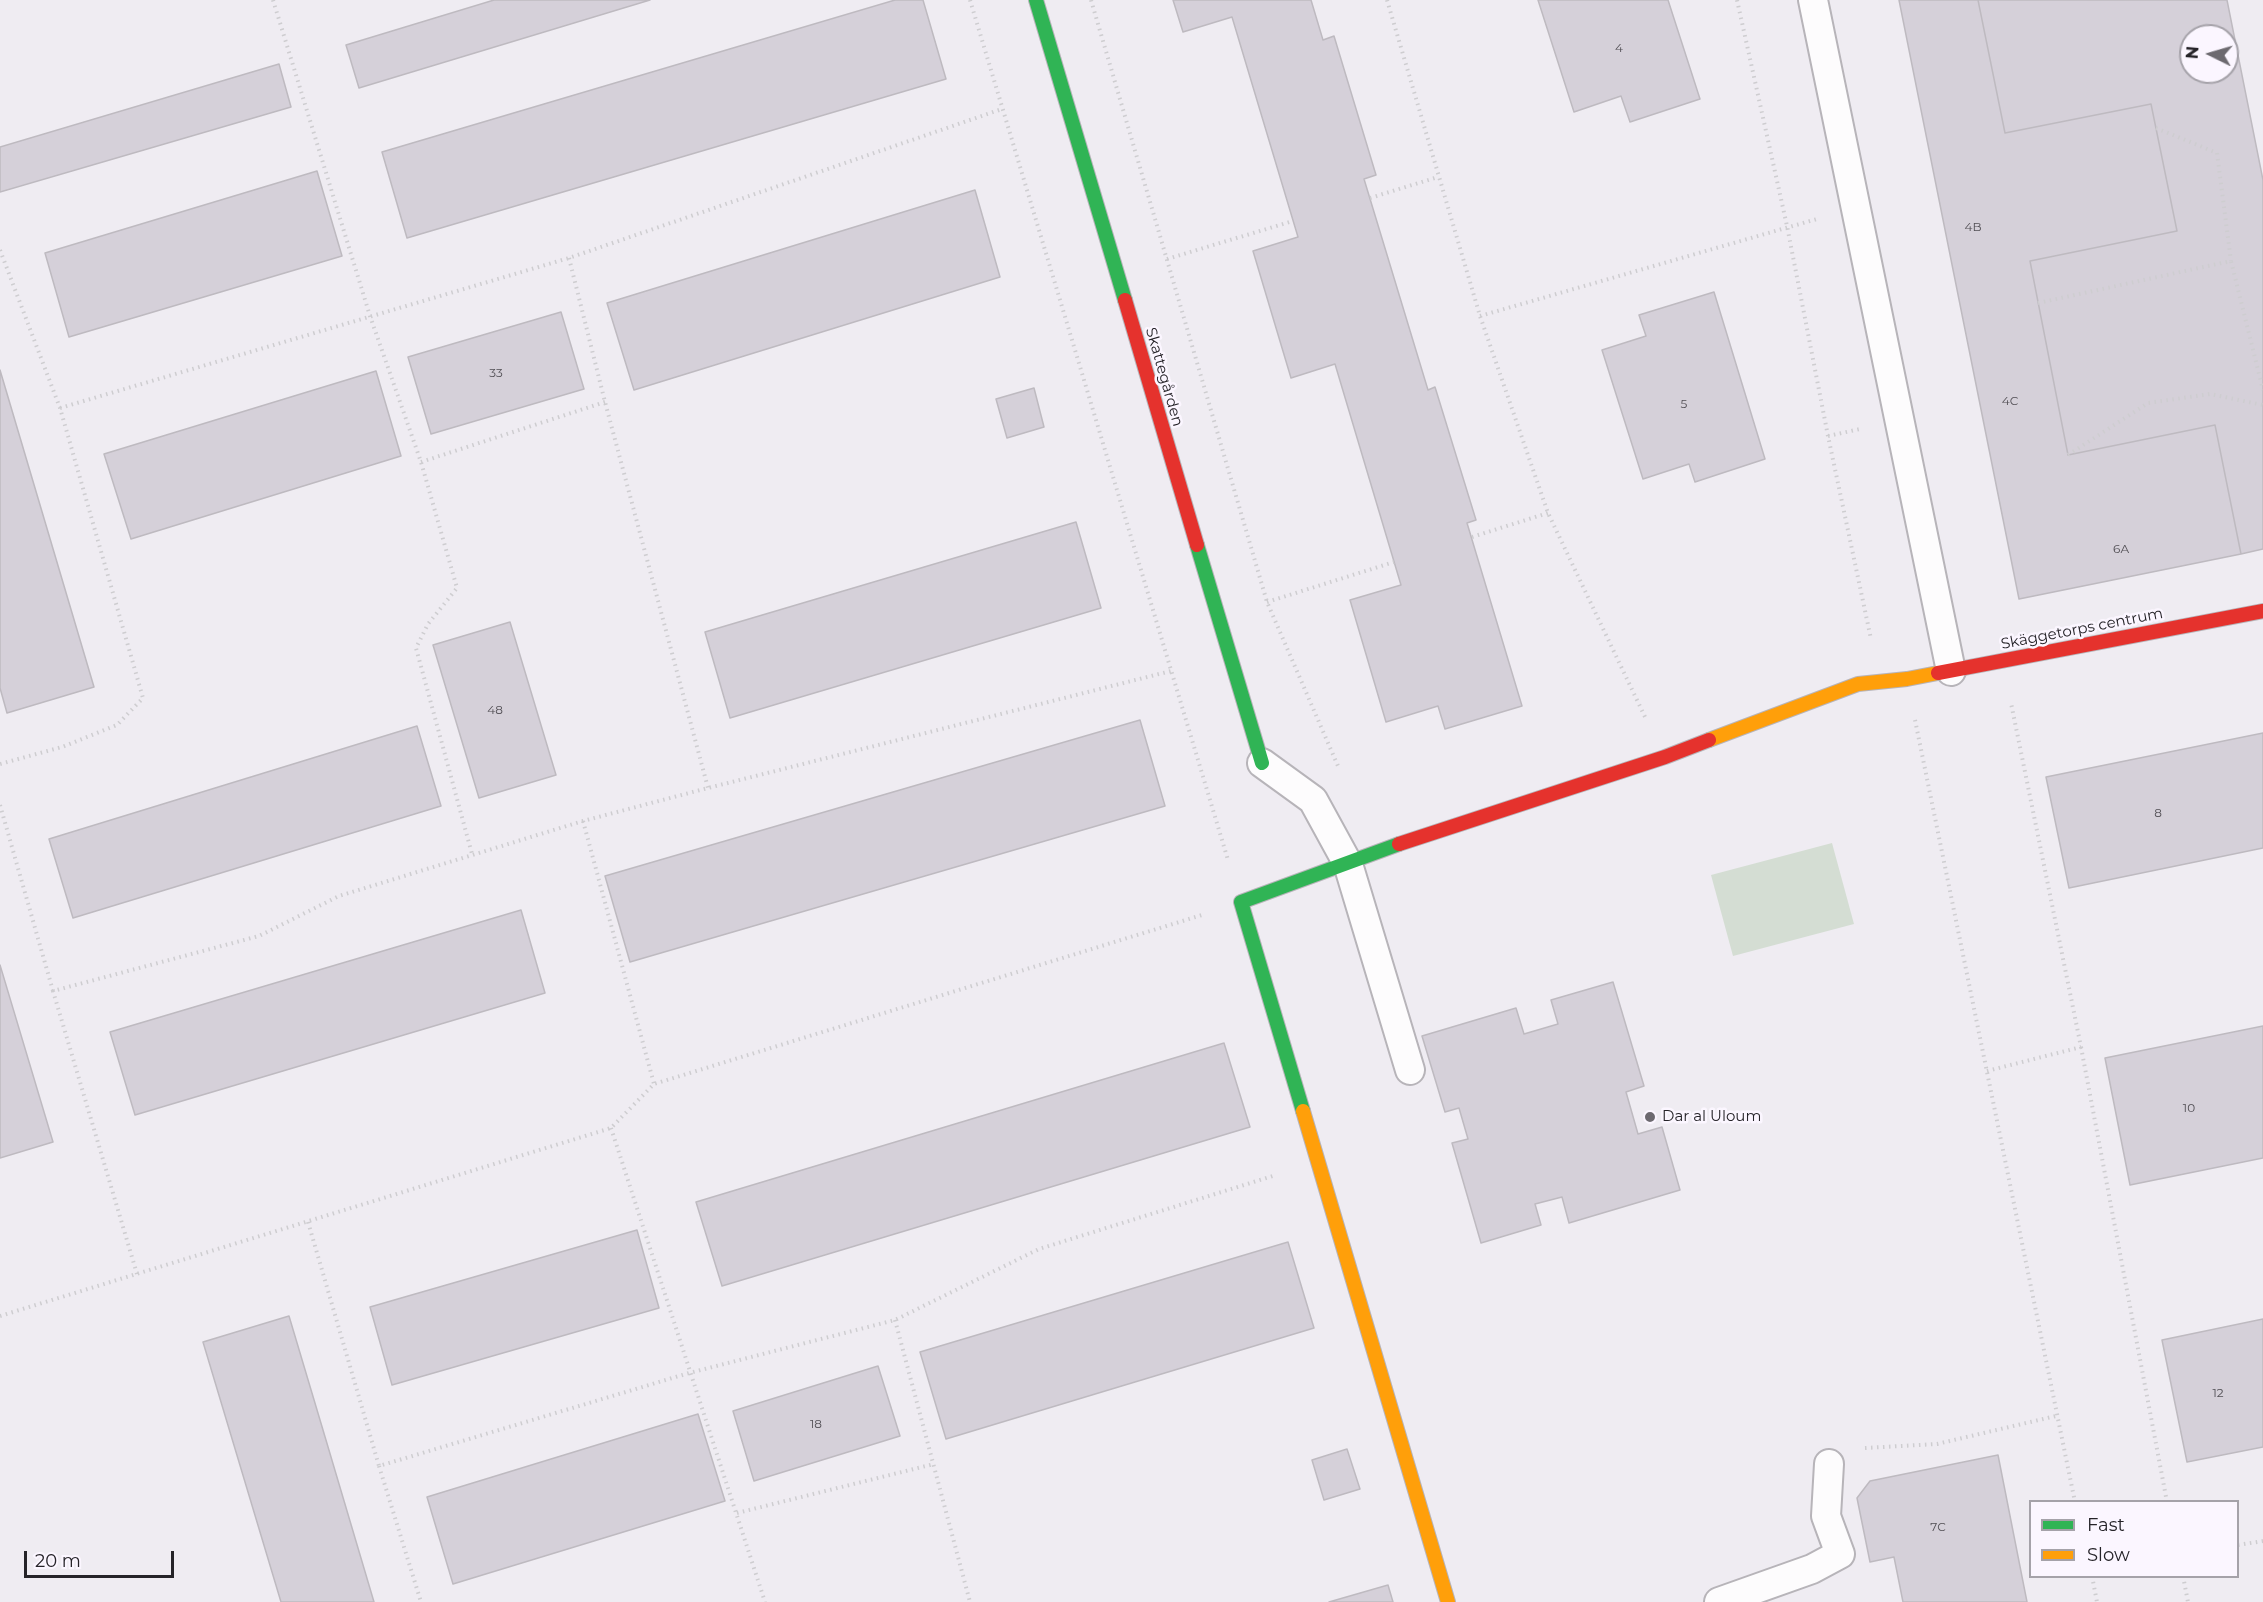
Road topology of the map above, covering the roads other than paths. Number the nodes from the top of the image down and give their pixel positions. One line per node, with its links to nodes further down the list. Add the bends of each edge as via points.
1 (1036, 0): 5 (street, Skattegården)
2 (1813, 0): 4 (lane)
3 (2263, 611): 4 (street, Skäggetorps centrum)
4 (1950, 671): 6 (street, Skäggetorps centrum, via 1858,684 1665,757 1377,851)
5 (1262, 763): 6 (lane, via 1313,800)
6 (1348, 864): 7 (lane); 9 (street, Skäggetorps centrum, via 1241,902)
7 (1410, 1070)
8 (1829, 1464): 10 (lane, via 1826,1516 1840,1554 1812,1569)
9 (1448, 1602)
10 (1719, 1602)

